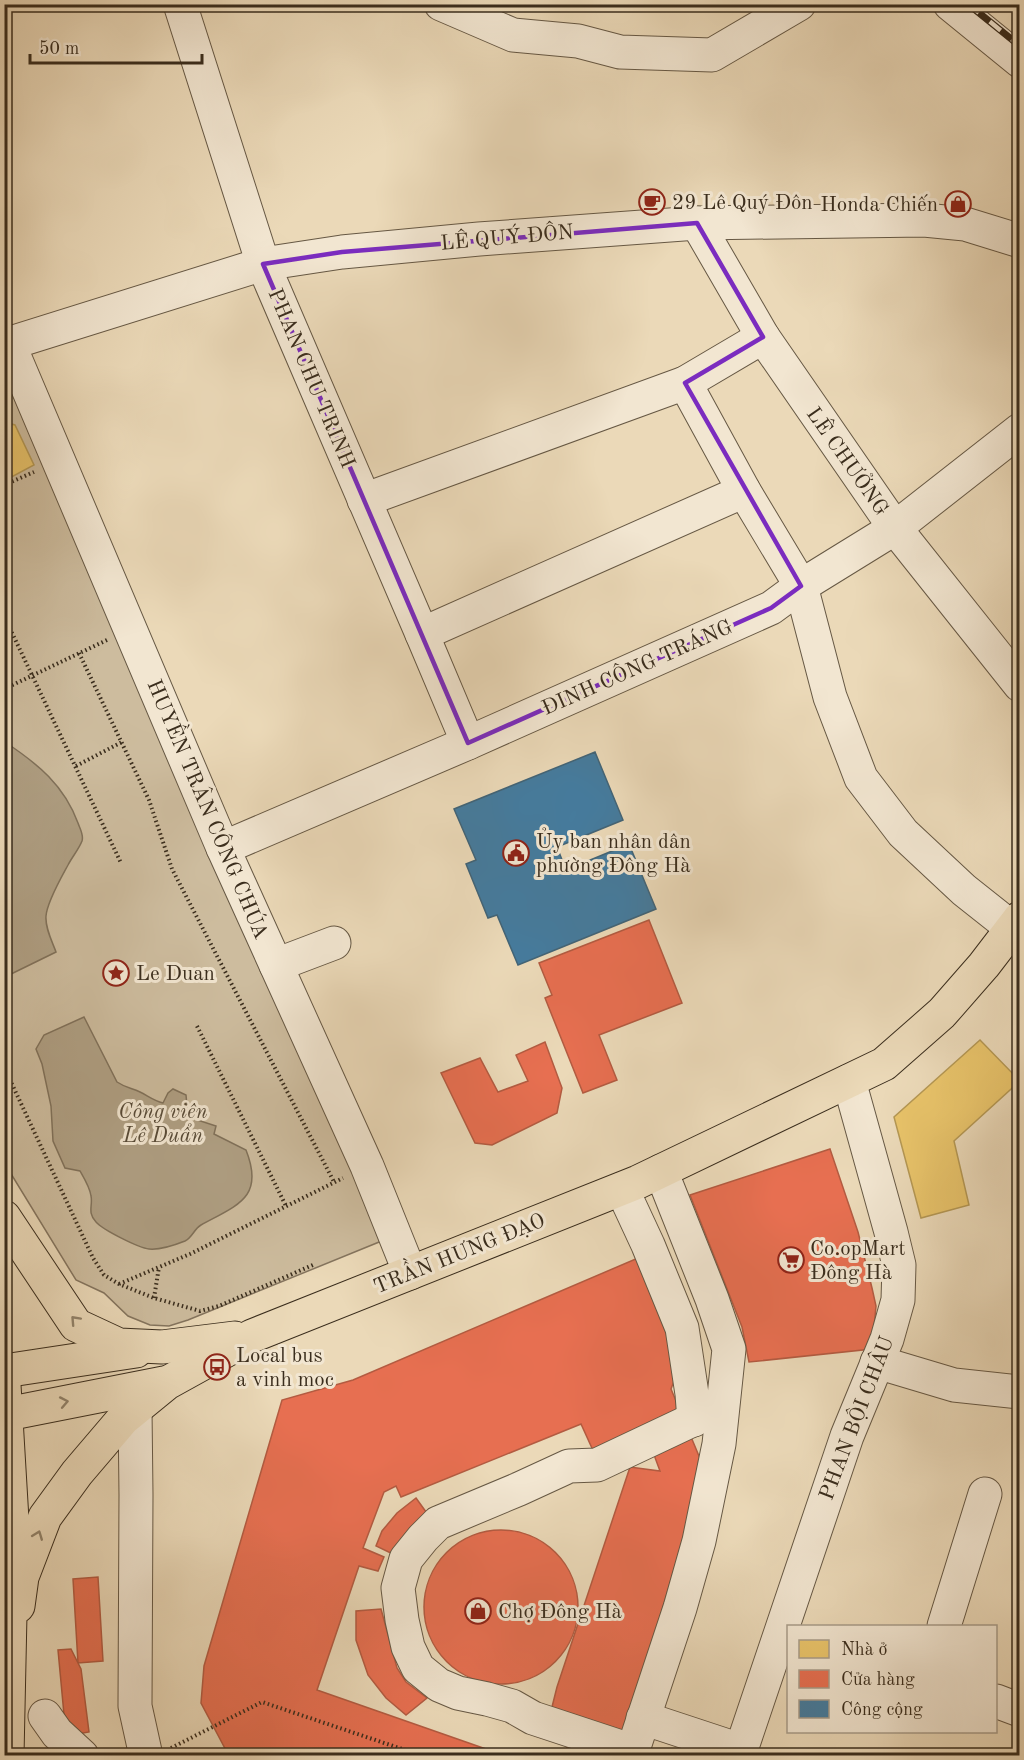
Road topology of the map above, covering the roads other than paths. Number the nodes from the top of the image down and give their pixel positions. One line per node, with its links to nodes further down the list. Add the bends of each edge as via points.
1 (180, 4): 8 (street, PHAN CHU TRINH)
2 (441, 4): 3 (street, via 513,35 578,40 620,52 712,56)
3 (799, 4)
4 (950, 4): 5 (street)
5 (1020, 61)
6 (697, 223): 7 (street, LÊ QUÝ ĐÔN, via 924,220 965,224); 8 (street, LÊ QUÝ ĐÔN, via 479,239); 9 (street, LÊ CHƯỞNG)
7 (1020, 241)
8 (263, 264): 10 (street, LÊ QUÝ ĐÔN); 14 (street, PHAN CHU TRINH)
9 (763, 338): 11 (street); 15 (street, LÊ CHƯỞNG)
10 (7, 344): 20 (street, HUYỀN TRÂN CÔNG CHÚA)
11 (685, 383): 13 (street); 14 (street)
12 (1020, 430): 15 (street, ĐINH CÔNG TRÁNG)
13 (744, 491): 16 (street); 17 (street)
14 (364, 500): 17 (street, PHAN CHU TRINH)
15 (895, 528): 16 (street, ĐINH CÔNG TRÁNG); 18 (street, LÊ CHƯỞNG)
16 (801, 586): 19 (street, ĐINH CÔNG TRÁNG, via 771,608); 21 (street, via 830,697 861,778 903,833 964,890)
17 (422, 634): 19 (street, PHAN CHU TRINH)
18 (1020, 685)
19 (468, 743): 20 (street, ĐINH CÔNG TRÁNG)
20 (223, 848): 23 (street, HUYỀN TRÂN CÔNG CHÚA)
21 (1016, 923): 24 (main road, TRẦN HƯNG ĐẠO, via 942,1013 884,1064)
22 (334, 943): 23 (street)
23 (276, 965): 28 (street, HUYỀN TRÂN CÔNG CHÚA, via 367,1166)
24 (849, 1081): 25 (main road, TRẦN HƯNG ĐẠO); 31 (street, PHAN BỘI CHÂU, via 899,1265 898,1300)
25 (661, 1171): 26 (main road, TRẦN HƯNG ĐẠO); 37 (street, via 729,1348)
26 (622, 1189): 28 (main road, TRẦN HƯNG ĐẠO); 37 (street, via 681,1329 692,1394)
27 (4, 1217): 30 (main road, one-way to 27, via 119,1345 76,1325)
28 (410, 1273): 29 (main road, TRẦN HƯNG ĐẠO)
29 (252, 1336): 30 (main road); 33 (main road, TRẦN HƯNG ĐẠO)
30 (162, 1347): 32 (main road)
31 (877, 1362): 34 (street, via 954,1385); 39 (street, PHAN BỘI CHÂU, via 847,1436)
32 (4, 1371)
33 (167, 1383): 35 (main road, one-way to 33); 36 (main road, TRẦN HƯNG ĐẠO)
34 (1020, 1392)
35 (5, 1404): 42 (main road, via 12,1520)
36 (135, 1409): 42 (main road, TRẦN HƯNG ĐẠO, one-way to 36, via 22,1577 45,1517 77,1473); 47 (street, via 135,1706)
37 (708, 1413): 46 (street, via 719,1444 699,1541 681,1608); 48 (street, via 597,1465 569,1466 438,1523 406,1559 398,1588 408,1647 418,1668 439,1685 512,1706 533,1718)
38 (985, 1494): 40 (street)
39 (790, 1624)
40 (944, 1625)
41 (787, 1632): 49 (street, PHAN BỘI CHÂU)
42 (9, 1674): 50 (main road)
43 (997, 1701): 44 (street)
44 (1020, 1710)
45 (45, 1716): 51 (street, via 57,1734)
46 (643, 1718): 48 (street); 49 (street)
47 (156, 1753)
48 (632, 1753)
49 (739, 1753)
50 (7, 1755)
51 (82, 1755)

